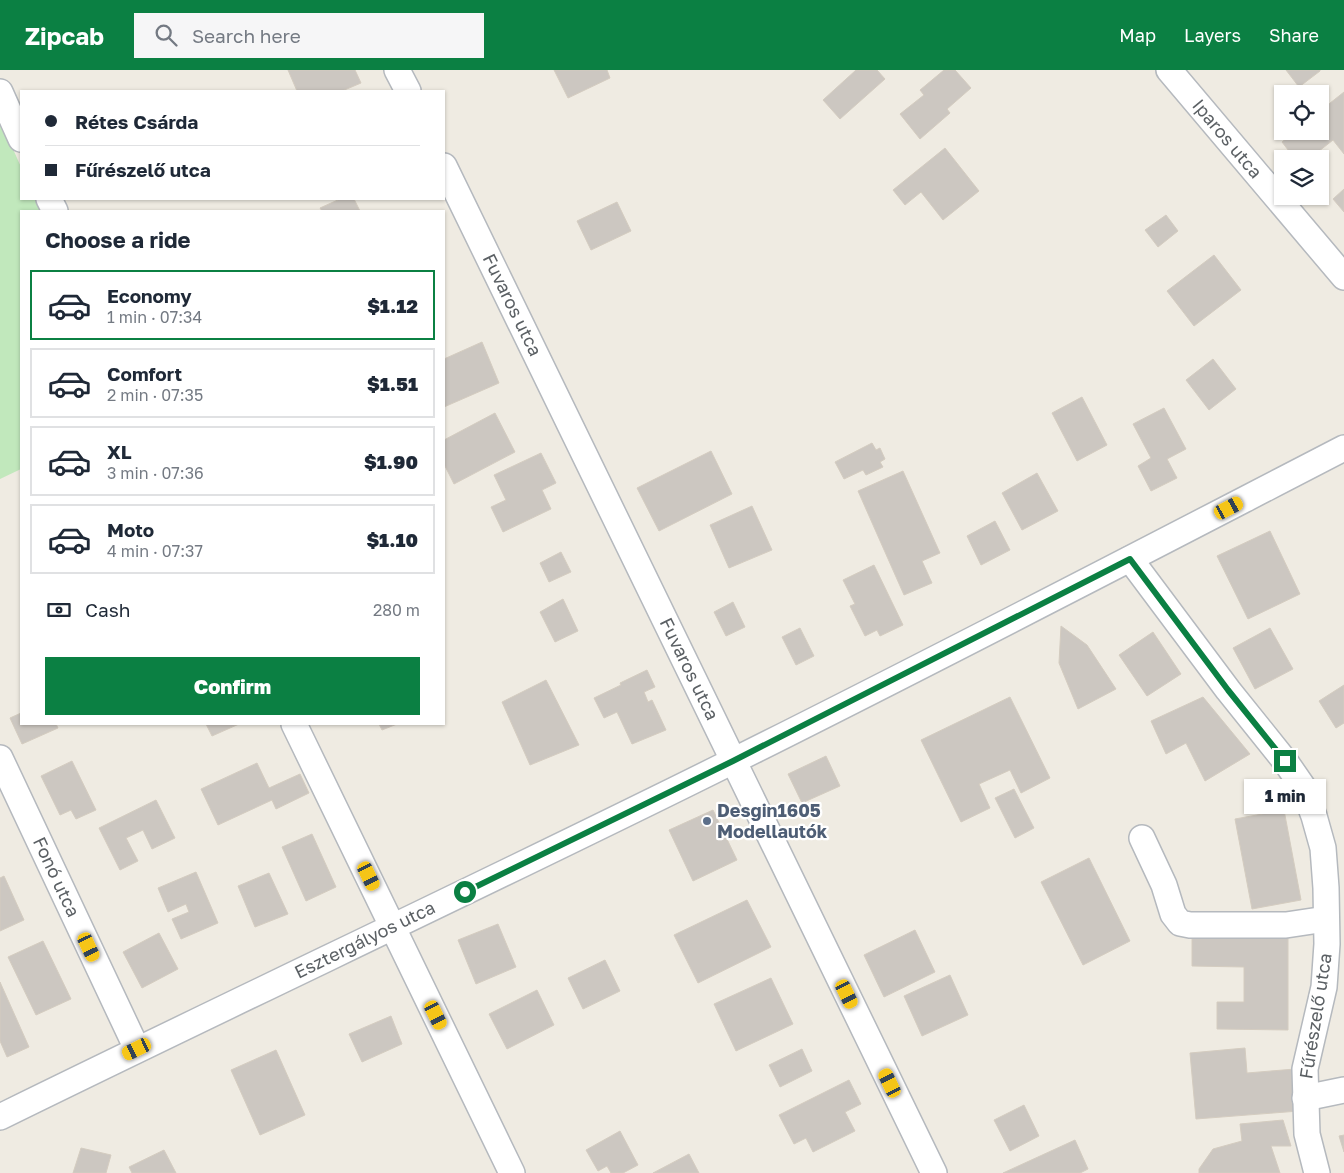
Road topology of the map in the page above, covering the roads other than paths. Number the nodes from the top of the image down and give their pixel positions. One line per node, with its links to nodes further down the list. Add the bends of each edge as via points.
1 (397, 70): 3 (street)
2 (1169, 70): 7 (street, Iparos utca)
3 (407, 90)
4 (0, 92): 5 (street)
5 (20, 136)
6 (445, 168): 12 (street, Fuvaros utca)
7 (1344, 277)
8 (1344, 448): 9 (street, Esztergályos utca)
9 (1130, 559): 12 (street, Esztergályos utca); 14 (street, Fűrészelő utca, via 1303,788 1323,848)
10 (294, 725): 15 (street)
11 (0, 758): 16 (street, Fonó utca)
12 (733, 761): 15 (street, Esztergályos utca); 21 (street, Fuvaros utca)
13 (1142, 838): 14 (street, via 1164,885 1173,914 1180,923 1286,925)
14 (1326, 919): 18 (street, Fűrészelő utca, via 1324,987 1305,1069)
15 (394, 927): 16 (street, Esztergályos utca); 20 (street)
16 (137, 1049): 19 (street, Esztergályos utca)
17 (1344, 1090): 18 (street)
18 (1305, 1098): 22 (street, Fűrészelő utca, via 1307,1134)
19 (0, 1116)
20 (512, 1173)
21 (934, 1173)
22 (1318, 1173)

